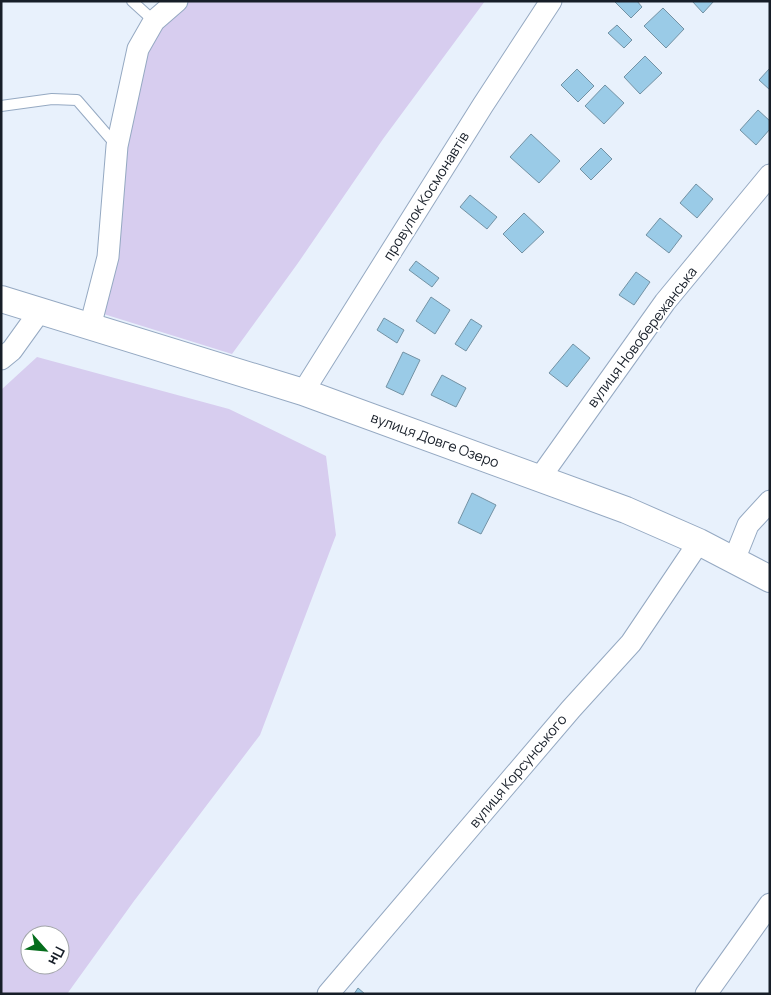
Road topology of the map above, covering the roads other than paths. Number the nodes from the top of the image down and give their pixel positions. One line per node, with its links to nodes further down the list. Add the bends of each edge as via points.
1 (132, 1): 4 (lane)
2 (177, 1): 4 (street)
3 (551, 1): 12 (street, провулок Космонавтів)
4 (154, 21): 6 (street, via 138,49)
5 (1, 106): 6 (lane, via 52,99 76,100)
6 (117, 146): 10 (street, via 108,257)
7 (770, 175): 13 (street, вулиця Новобережанська, via 665,302)
8 (1, 299): 9 (street, вулиця Довге Озеро)
9 (40, 311): 10 (street, вулиця Довге Озеро); 11 (street, via 12,350)
10 (90, 326): 12 (street, вулиця Довге Озеро)
11 (1, 359)
12 (304, 392): 13 (street, вулиця Довге Озеро)
13 (539, 479): 15 (street, вулиця Довге Озеро, via 626,510)
14 (770, 501): 16 (street, via 748,525)
15 (699, 542): 16 (street, вулиця Довге Озеро); 19 (street, вулиця Корсунського, via 631,643)
16 (734, 560): 17 (street, вулиця Довге Озеро)
17 (770, 579)
18 (770, 904): 20 (street)
19 (328, 994)
20 (706, 994)

